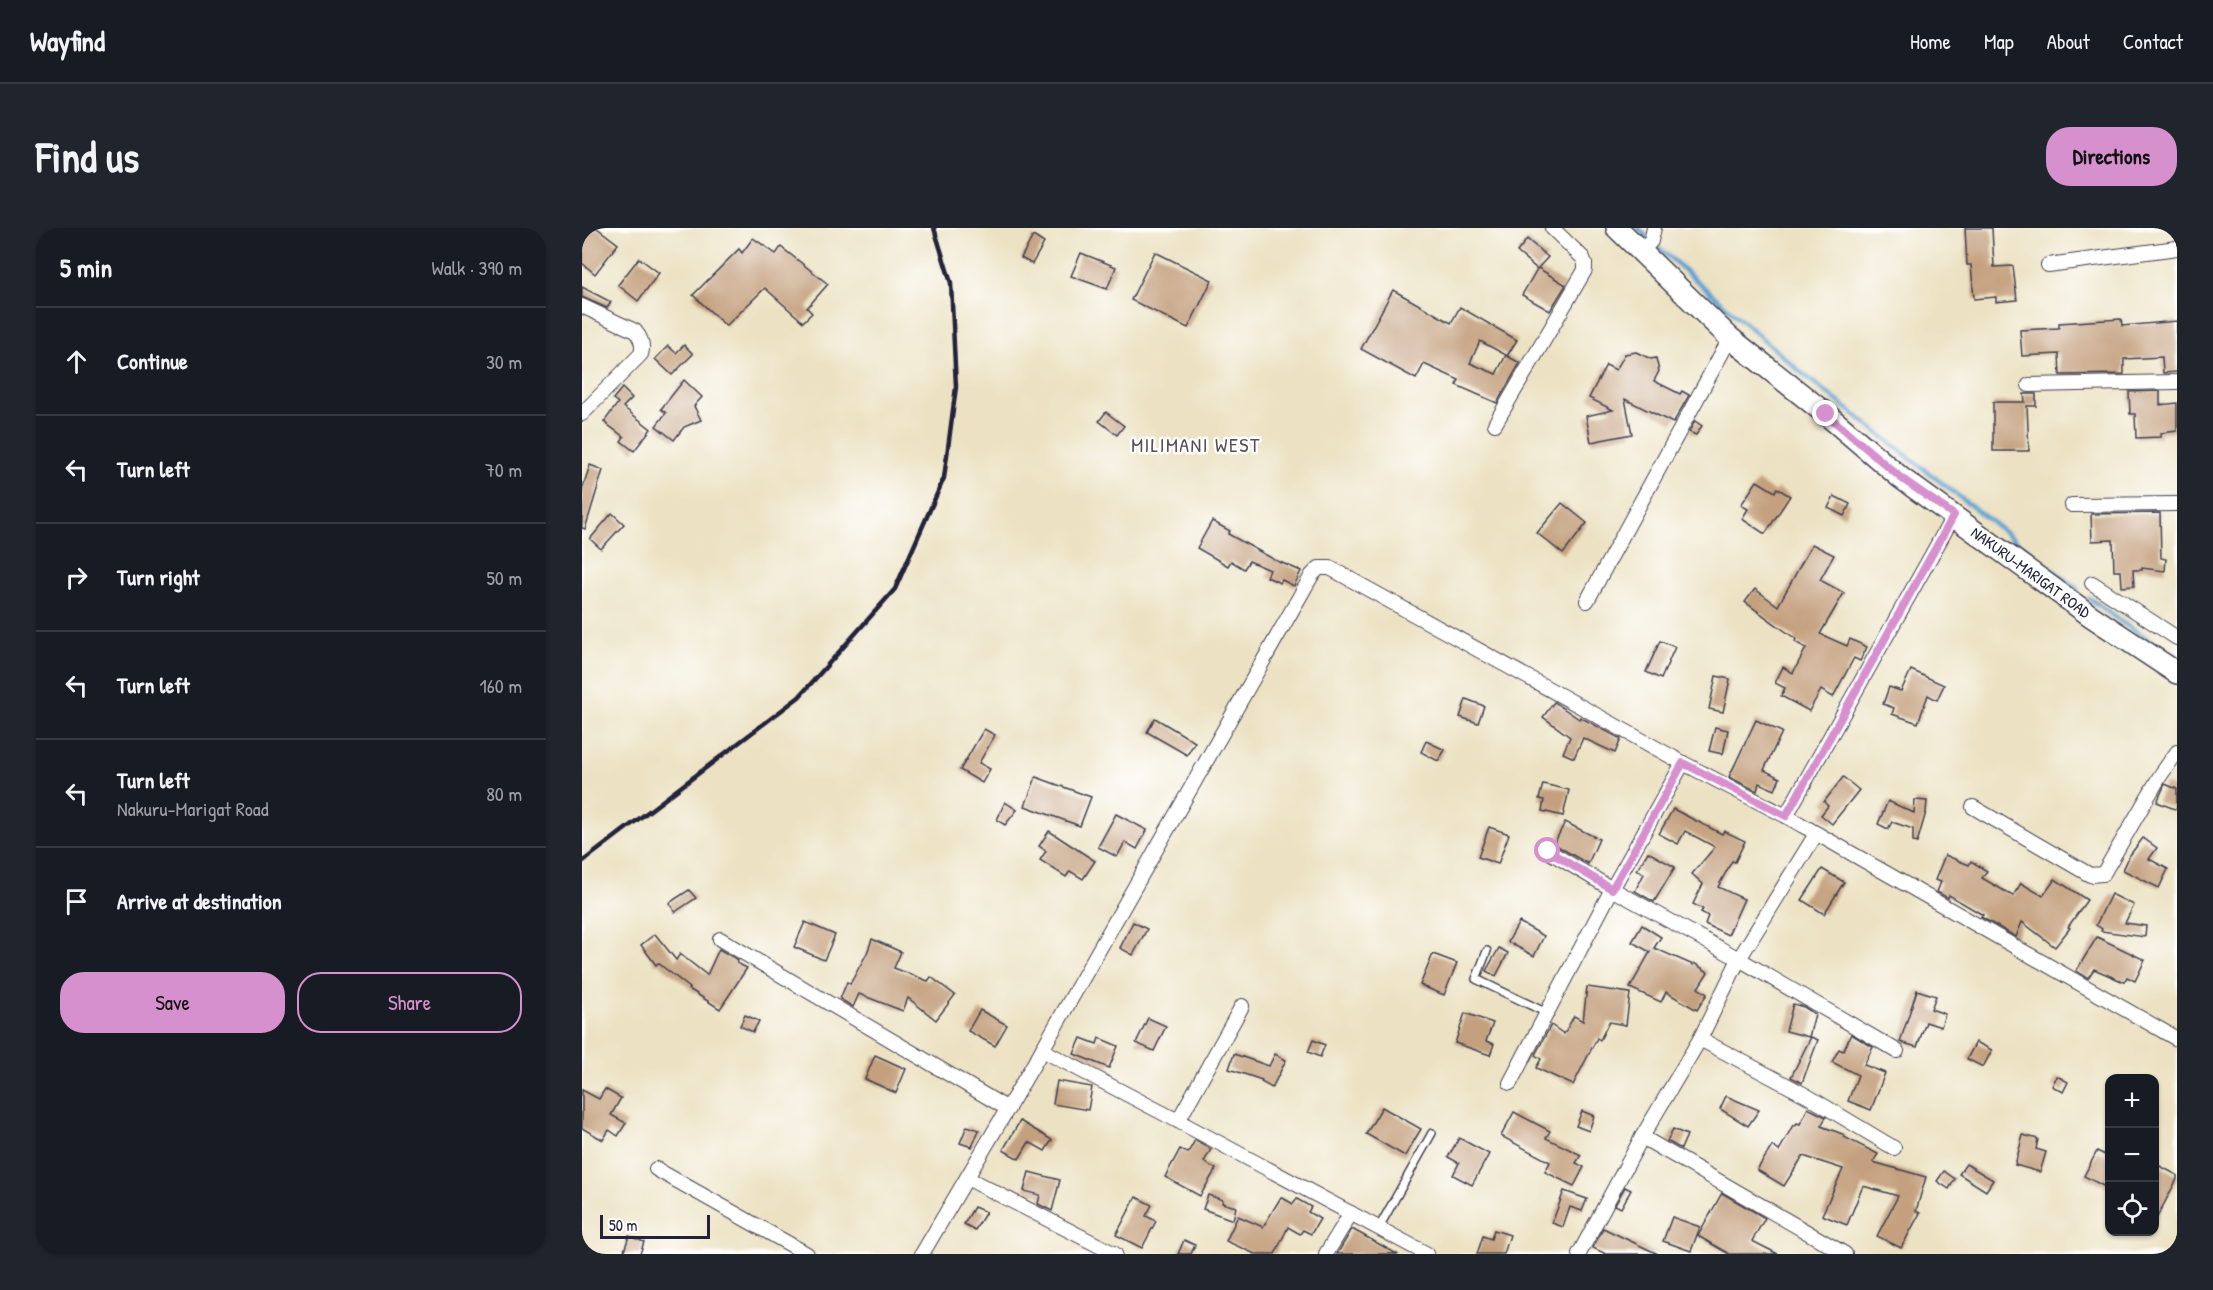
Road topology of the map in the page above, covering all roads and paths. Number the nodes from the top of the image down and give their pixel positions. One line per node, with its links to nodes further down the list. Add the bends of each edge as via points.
1 (1552, 228): 12 (street, via 1583,258 1585,270)
2 (1617, 228): 5 (main road, NAKURU-MARIGAT ROAD)
3 (1654, 228): 5 (street, via 1651,241)
4 (2177, 248): 6 (street)
5 (1641, 252): 8 (main road, NAKURU-MARIGAT ROAD)
6 (2048, 265)
7 (582, 306): 11 (street, via 635,331 642,351)
8 (1730, 338): 15 (main road, NAKURU-MARIGAT ROAD, via 1901,478); 17 (street)
9 (2177, 382): 10 (street)
10 (2029, 385)
11 (582, 414)
12 (1495, 424)
13 (2177, 504): 14 (street)
14 (2072, 505)
15 (1954, 515): 19 (main road, NAKURU-MARIGAT ROAD, via 2091,616); 23 (street)
16 (2092, 583): 18 (street)
17 (1587, 601)
18 (2177, 638)
19 (2177, 673)
20 (2177, 752): 22 (street, via 2103,874 2090,875)
21 (1683, 763): 23 (street); 26 (street); 34 (street, via 1330,568 1318,568)
22 (1973, 807)
23 (1786, 816): 24 (street)
24 (1816, 834): 29 (street); 33 (street)
25 (1548, 851): 26 (street)
26 (1612, 889): 29 (street); 31 (street)
27 (720, 939): 37 (street)
28 (1487, 951): 31 (lane, via 1476,980)
29 (1739, 959): 32 (street); 35 (street)
30 (1242, 1006): 38 (street)
31 (1546, 1013): 36 (street)
32 (1700, 1039): 40 (street); 41 (street)
33 (2177, 1040)
34 (1042, 1050): 37 (street); 38 (street)
35 (1897, 1051)
36 (1510, 1083)
37 (1008, 1109): 43 (street)
38 (1178, 1120): 44 (street)
39 (1432, 1133): 45 (lane)
40 (1642, 1137): 51 (street); 52 (street)
41 (1894, 1148)
42 (656, 1168): 46 (street)
43 (967, 1178): 47 (street); 48 (street)
44 (1351, 1214): 45 (street); 49 (street)
45 (1378, 1229): 50 (street)
46 (807, 1254)
47 (922, 1254)
48 (1115, 1254)
49 (1326, 1254)
50 (1426, 1254)
51 (1579, 1254)
52 (1845, 1254)

